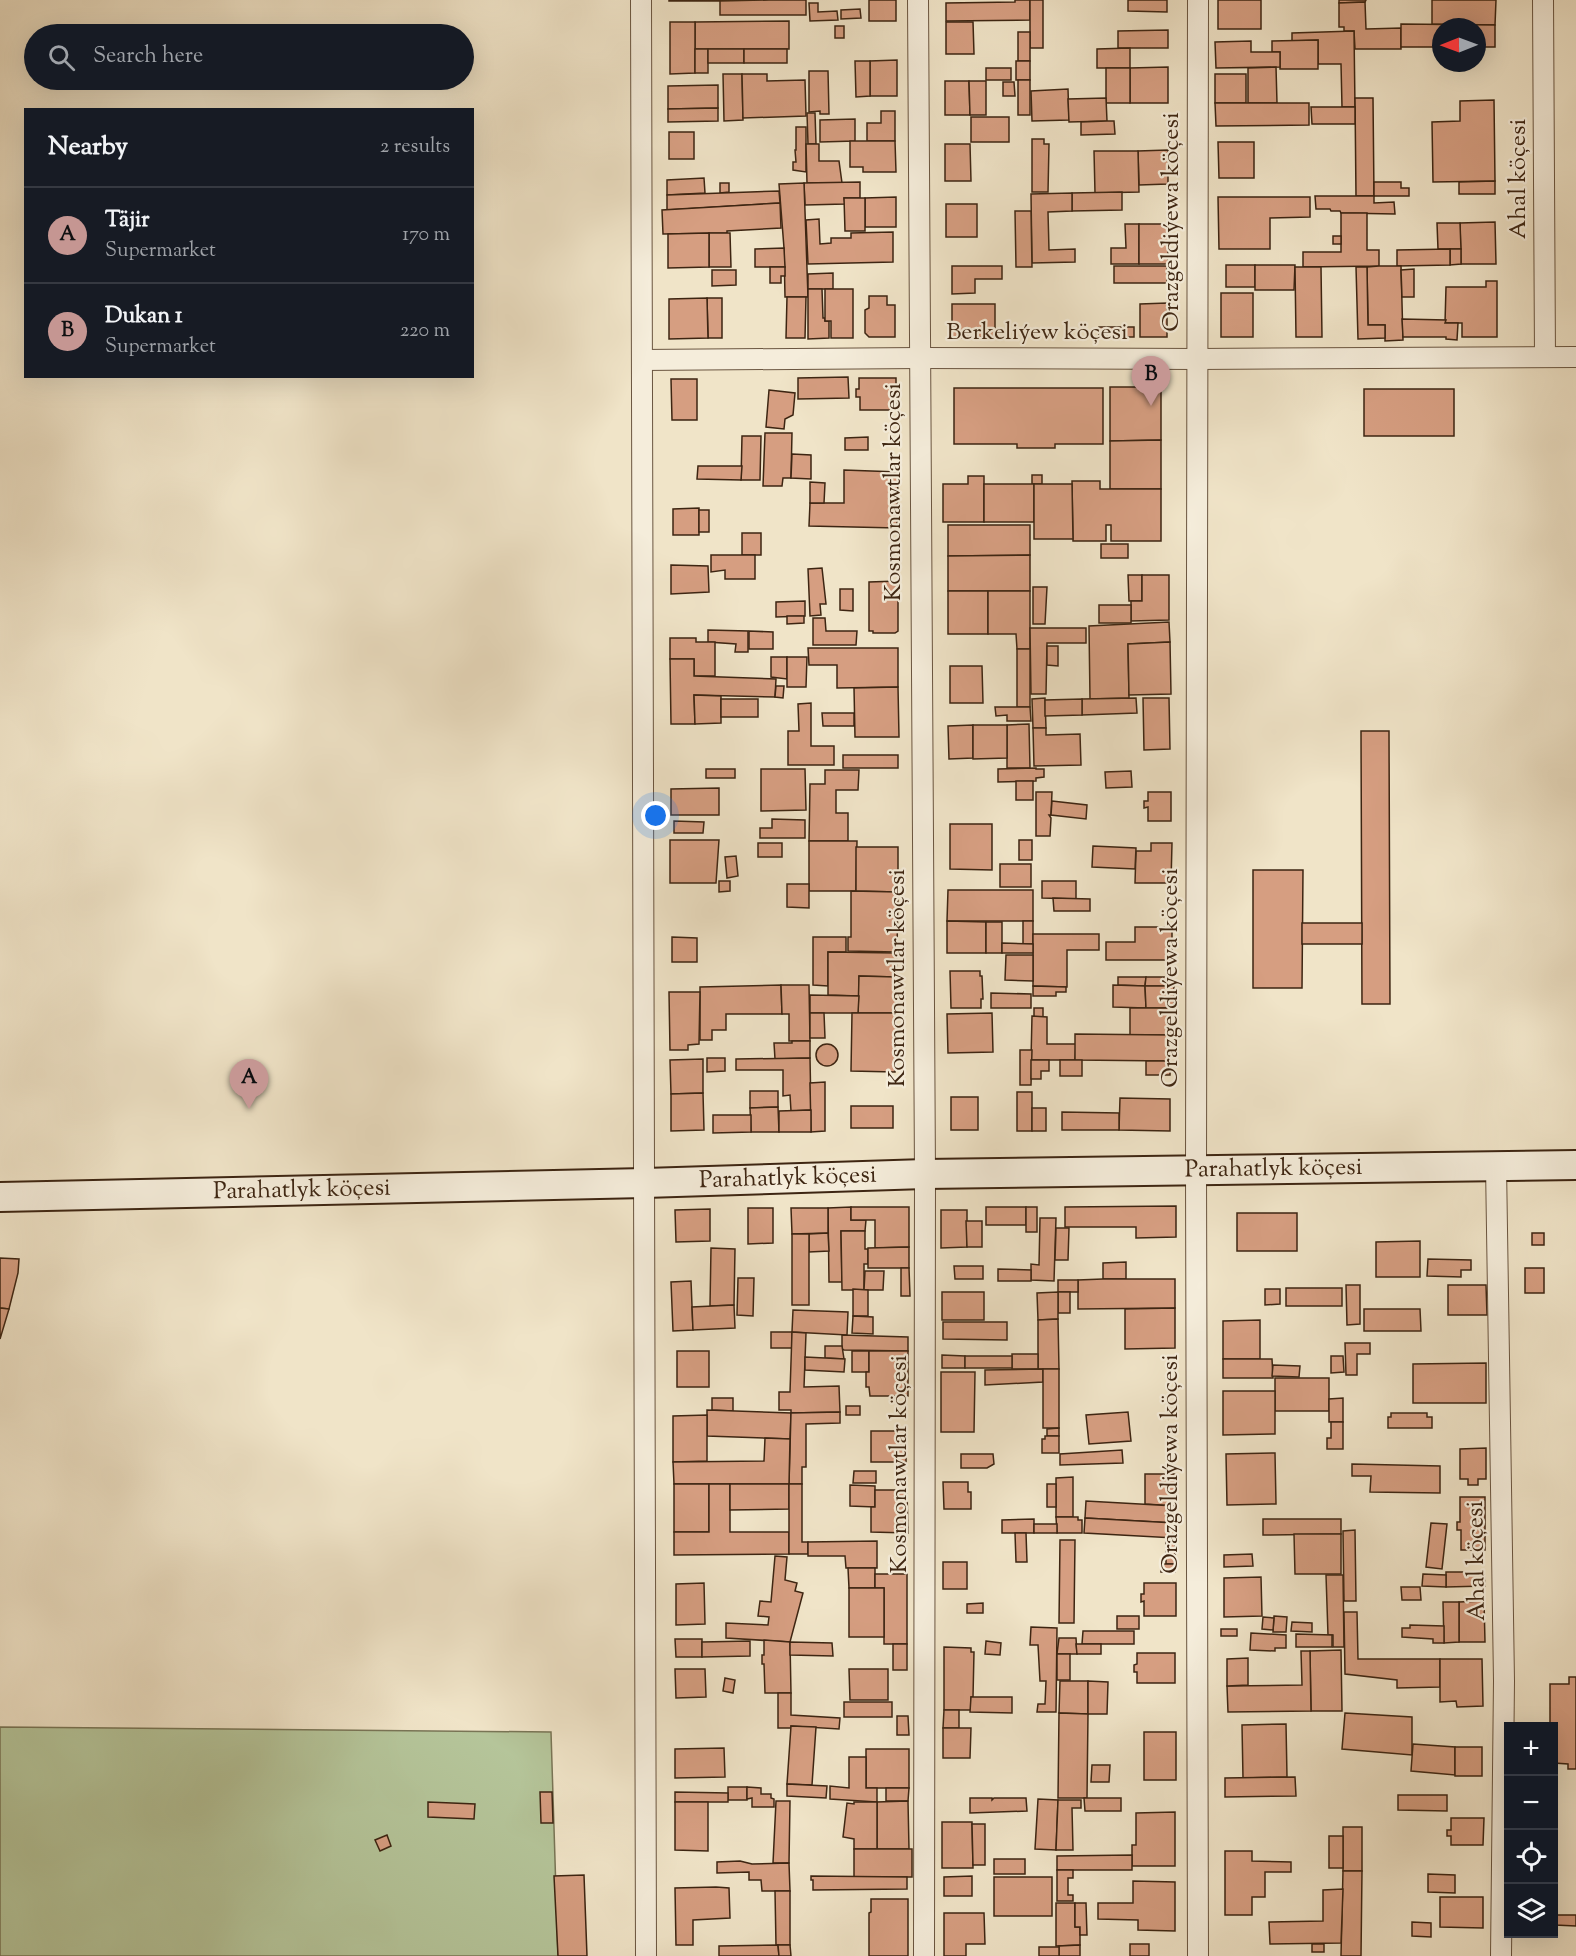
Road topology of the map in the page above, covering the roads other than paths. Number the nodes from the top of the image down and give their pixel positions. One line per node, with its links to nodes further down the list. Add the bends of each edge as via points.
1 (641, 0): 9 (street)
2 (918, 0): 7 (street, Kosmonawtlar köçesi)
3 (1198, 0): 8 (street, Orazgeldiýewa köçesi)
4 (1543, 0): 5 (street, Ahal köçesi)
5 (1545, 357): 6 (street, Berkeliýew köçesi); 8 (street, Berkeliýew köçesi)
6 (1576, 357)
7 (919, 358): 8 (street, Berkeliýew köçesi); 9 (street, Berkeliýew köçesi); 13 (street, Kosmonawtlar köçesi)
8 (1198, 359): 12 (street, Orazgeldiýewa köçesi)
9 (642, 360): 14 (street)
10 (1496, 1165): 11 (street, Parahatlyk köçesi); 12 (street, Parahatlyk köçesi); 19 (street, Ahal köçesi, via 1504,1681)
11 (1576, 1165)
12 (1196, 1171): 13 (street, Parahatlyk köçesi); 18 (street, Orazgeldiýewa köçesi)
13 (926, 1174): 14 (street, Parahatlyk köçesi); 17 (street, Kosmonawtlar köçesi)
14 (645, 1183): 15 (street, Parahatlyk köçesi); 16 (street)
15 (0, 1197)
16 (646, 1956)
17 (924, 1956)
18 (1198, 1956)
19 (1500, 1956)

